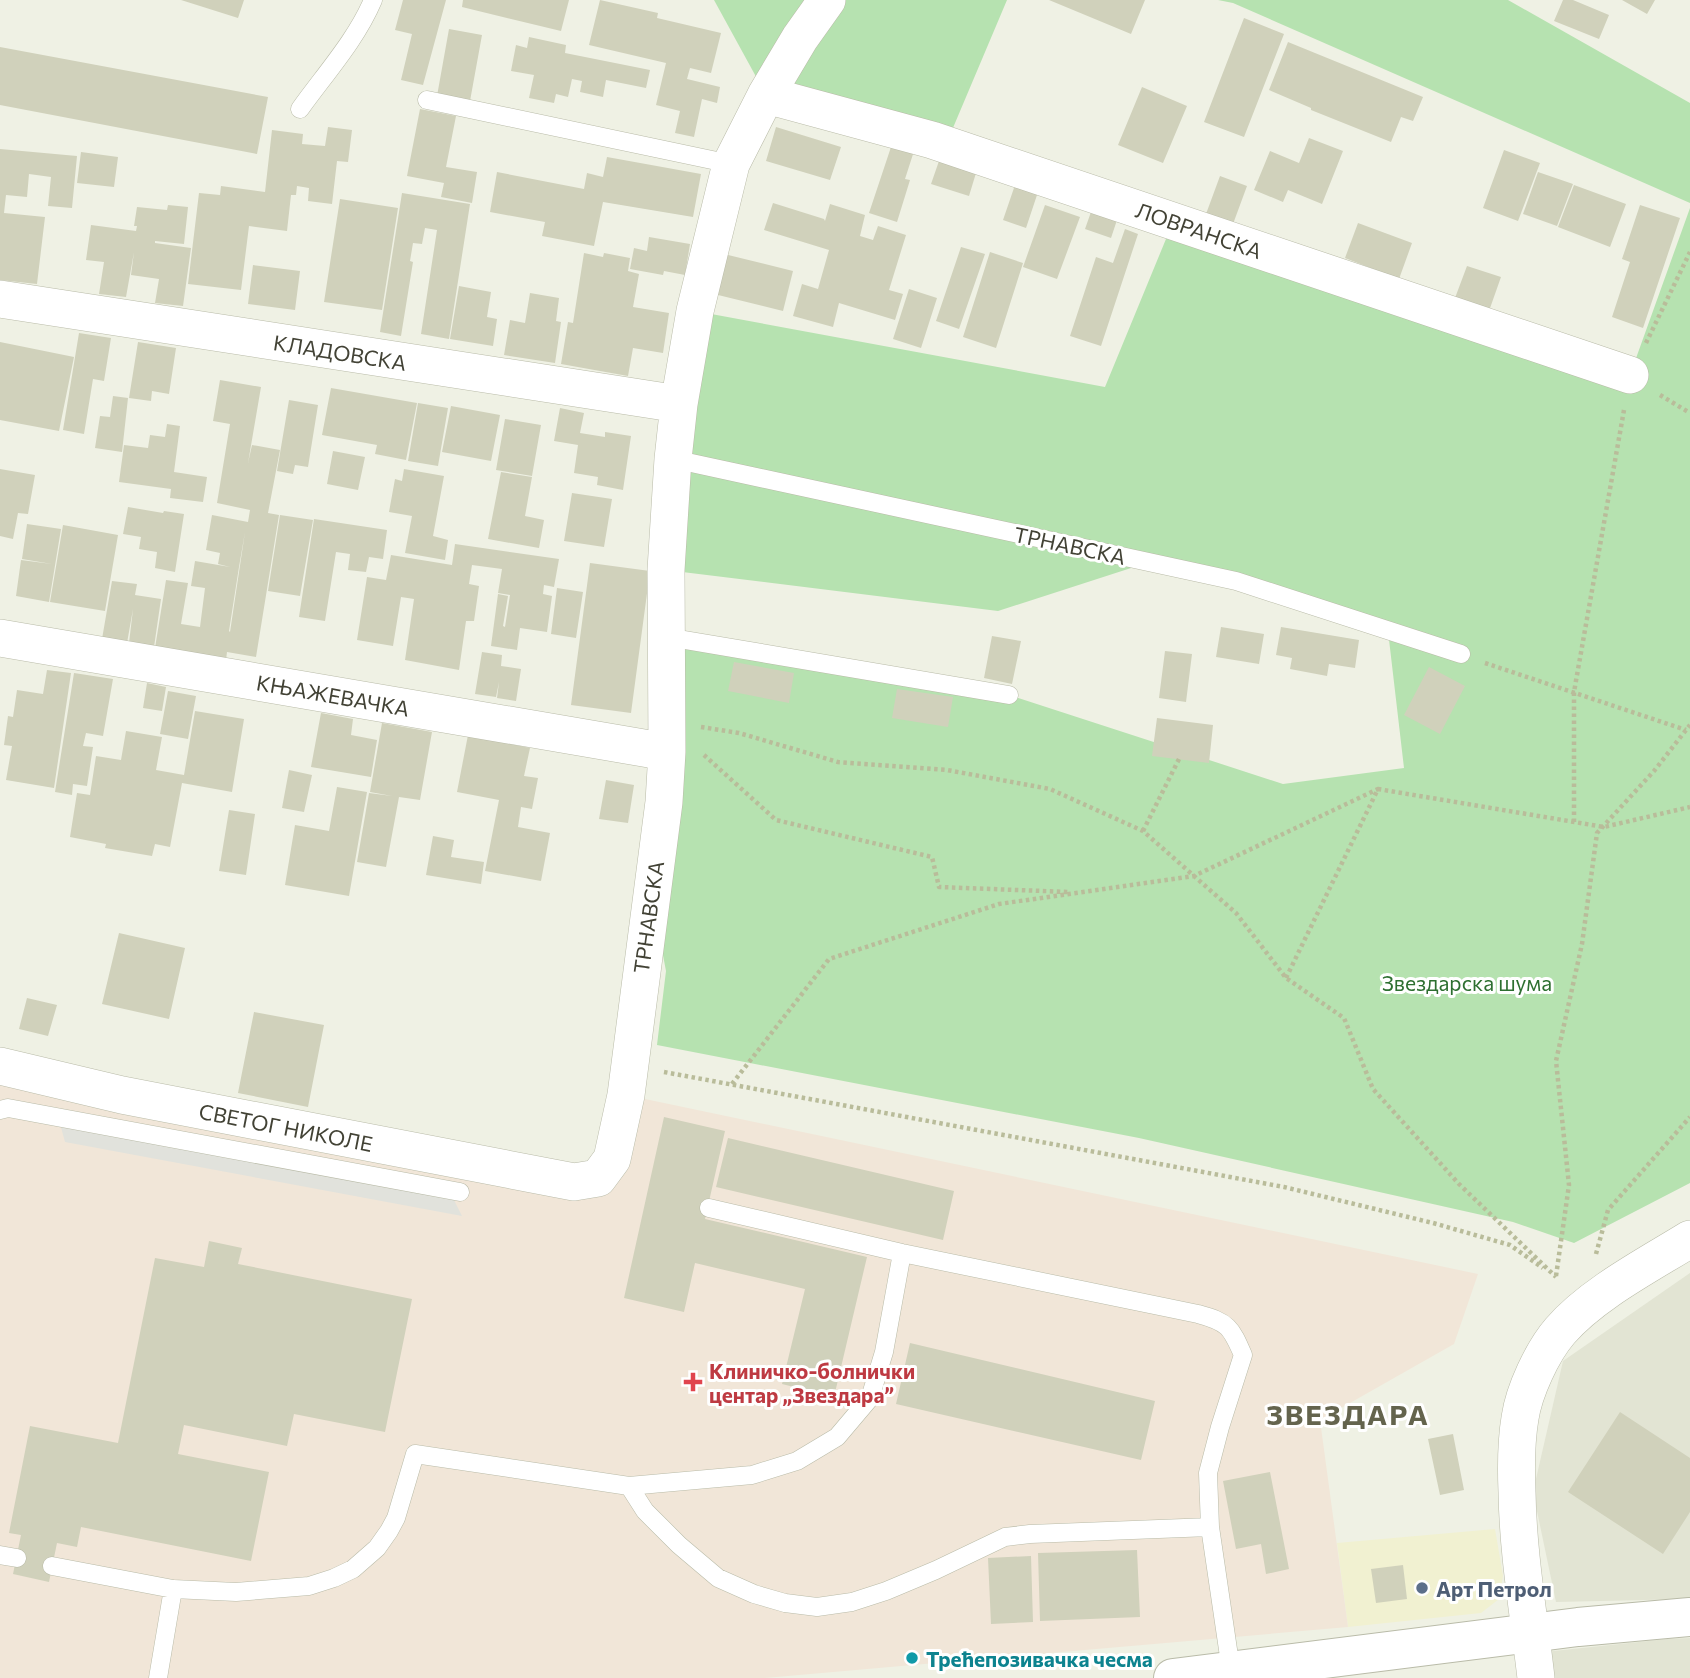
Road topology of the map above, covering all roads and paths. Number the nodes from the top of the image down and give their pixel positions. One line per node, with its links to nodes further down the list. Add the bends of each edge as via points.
1 (373, 0): 5 (lane, via 367,16)
2 (827, 0): 3 (street, ТРНАВСКА)
3 (766, 95): 6 (street, ТРНАВСКА); 9 (street, ЛОВРАНСКА, via 932,140)
4 (427, 100): 6 (lane)
5 (300, 109)
6 (731, 164): 10 (street, ТРНАВСКА, via 695,311)
7 (1690, 252): 9 (path)
8 (0, 299): 10 (street, КЛАДОВСКА)
9 (1630, 375): 11 (path); 16 (path)
10 (679, 404): 12 (street, ТРНАВСКА)
11 (1690, 413)
12 (673, 459): 13 (street, ТРНАВСКА); 15 (lane, ТРНАВСКА, via 1236,581)
13 (667, 637): 17 (lane); 20 (street, ТРНАВСКА)
14 (0, 638): 20 (street, КЊАЖЕВАЧКА)
15 (1461, 654): 16 (path)
16 (1574, 692): 19 (path); 24 (path)
17 (1009, 695)
18 (1690, 725): 19 (path)
19 (1686, 730): 25 (path)
20 (667, 737): 26 (path, via 739,733 838,762 947,770 1050,789); 28 (path, via 776,820 932,857 939,887); 31 (street, ТРНАВСКА, via 664,802)
21 (1179, 759): 26 (path)
22 (1378, 789): 24 (path); 27 (path); 29 (path)
23 (1690, 807): 25 (path)
24 (1574, 822): 25 (path)
25 (1604, 827): 40 (path, via 1597,833 1582,944 1556,1061 1569,1185)
26 (1143, 831): 27 (path)
27 (1194, 876): 28 (path); 29 (path, via 1236,912)
28 (1084, 892): 32 (path, via 999,904 829,959)
29 (1286, 978): 40 (path, via 1344,1018 1373,1089 1459,1184)
30 (0, 1066): 35 (street, СВЕТОГ НИКОЛЕ, via 122,1095)
31 (628, 1067): 32 (path); 35 (street, ТРНАВСКА, via 612,1159 597,1178)
32 (732, 1084): 40 (path, via 1298,1190 1510,1245)
33 (0, 1110): 36 (lane, via 22,1110)
34 (1690, 1117): 41 (path, via 1608,1210)
35 (574, 1182)
36 (460, 1192)
37 (709, 1208): 39 (lane)
38 (1690, 1239): 41 (street)
39 (902, 1253): 42 (lane, via 884,1352 870,1398 838,1437 797,1461 752,1475); 43 (lane, via 1219,1320 1233,1333 1243,1355 1208,1473)
40 (1556, 1277): 41 (path)
41 (1580, 1312): 47 (street, via 1547,1351 1520,1416 1518,1532)
42 (629, 1486): 43 (lane, via 653,1520 718,1578 754,1594 817,1607 886,1591 1005,1537); 45 (lane, via 415,1454 389,1531 353,1569 309,1586 236,1592)
43 (1210, 1527): 48 (lane)
44 (52, 1566): 45 (lane)
45 (173, 1589): 49 (lane)
46 (1690, 1617): 47 (street)
47 (1530, 1632): 48 (street); 51 (street)
48 (1231, 1670): 50 (street)
49 (158, 1678)
50 (1173, 1678)
51 (1536, 1678)

